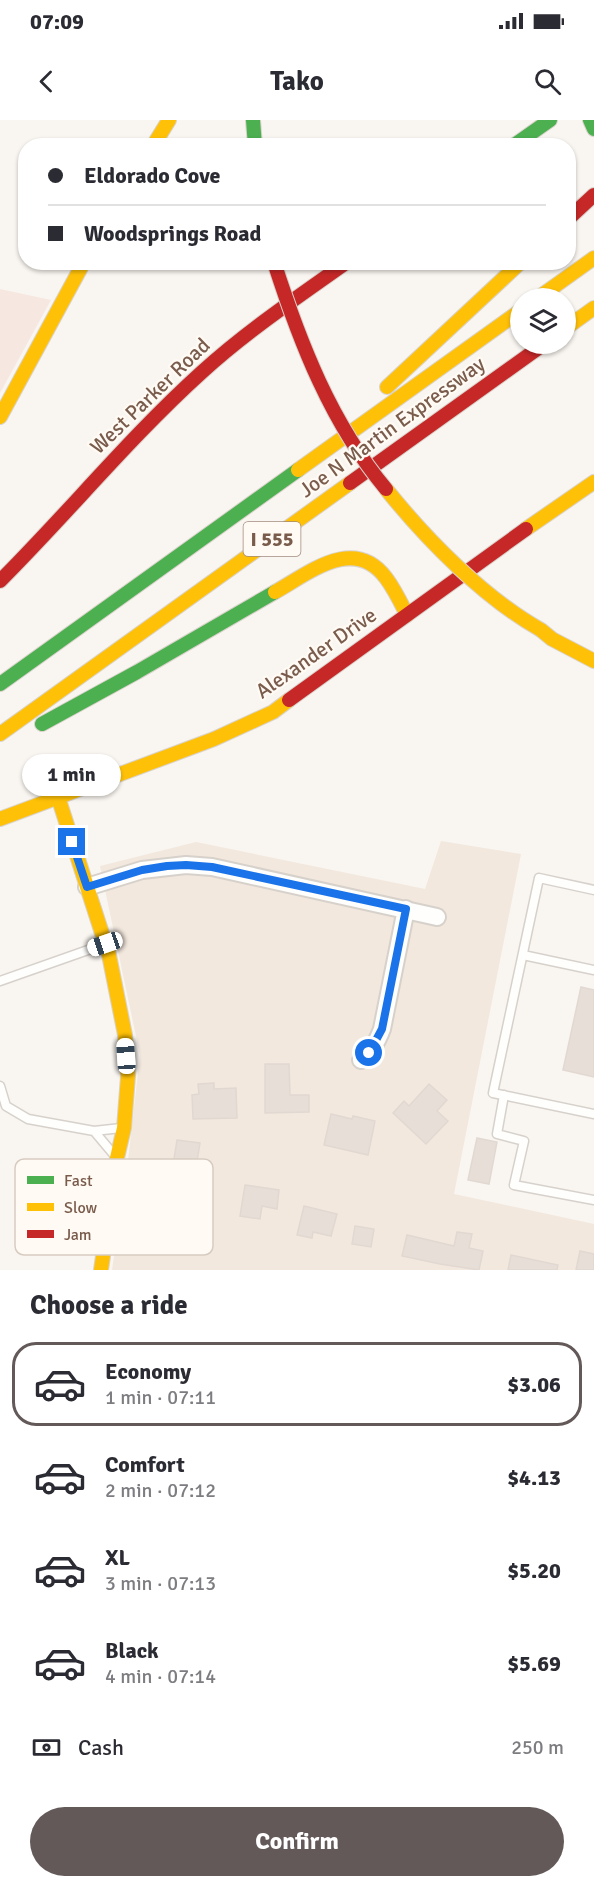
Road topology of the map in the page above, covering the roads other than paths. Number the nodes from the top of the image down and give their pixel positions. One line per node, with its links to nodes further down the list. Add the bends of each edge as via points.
1 (169, 120): 7 (main road)
2 (254, 120): 8 (main road)
3 (530, 120): 9 (main road)
4 (550, 120): 10 (main road)
5 (590, 120): 6 (main road)
6 (594, 129)
7 (158, 138)
8 (255, 138)
9 (514, 138)
10 (524, 138)
11 (594, 195): 12 (main road)
12 (576, 212)
13 (594, 258): 18 (main road)
14 (80, 270): 23 (main road)
15 (277, 270): 28 (main road, bridge, via 326,397 370,469 404,512 452,563 502,605 552,639)
16 (336, 270): 26 (main road, West Parker Road, via 253,329 202,372 115,457)
17 (512, 270): 24 (main road)
18 (552, 288)
19 (594, 308): 21 (main road)
20 (510, 318): 24 (main road, Joe N Martin Expressway / I 555)
21 (576, 321)
22 (530, 354): 30 (main road, Joe N Martin Expressway / I 555)
23 (0, 417)
24 (296, 471): 29 (main road, Joe N Martin Expressway / I 555)
25 (594, 482): 27 (main road, Alexander Drive)
26 (0, 581)
27 (407, 615): 31 (main road, via 381,571 358,558 328,562); 32 (main road, Alexander Drive, via 273,712 214,739)
28 (594, 661)
29 (0, 684)
30 (0, 734)
31 (0, 748)
32 (58, 797): 33 (main road, Alexander Drive); 34 (main road)
33 (0, 819)
34 (87, 887): 36 (street, via 142,870 186,865 212,867); 38 (main road)
35 (594, 890): 39 (lane, via 539,878)
36 (406, 909): 37 (street); 42 (street, via 382,1029)
37 (437, 917)
38 (105, 944): 41 (lane); 46 (main road, via 125,1035 128,1076)
39 (523, 955): 40 (lane); 44 (lane, via 493,1093)
40 (594, 970)
41 (0, 981)
42 (361, 1060)
43 (0, 1086): 47 (lane, via 6,1106 28,1119)
44 (504, 1095): 45 (lane); 49 (lane, via 496,1134 524,1141 514,1185)
45 (594, 1114)
46 (124, 1128): 47 (lane); 48 (main road)
47 (94, 1131): 48 (lane)
48 (117, 1158)
49 (594, 1200)
50 (103, 1255): 51 (main road)
51 (101, 1270)

